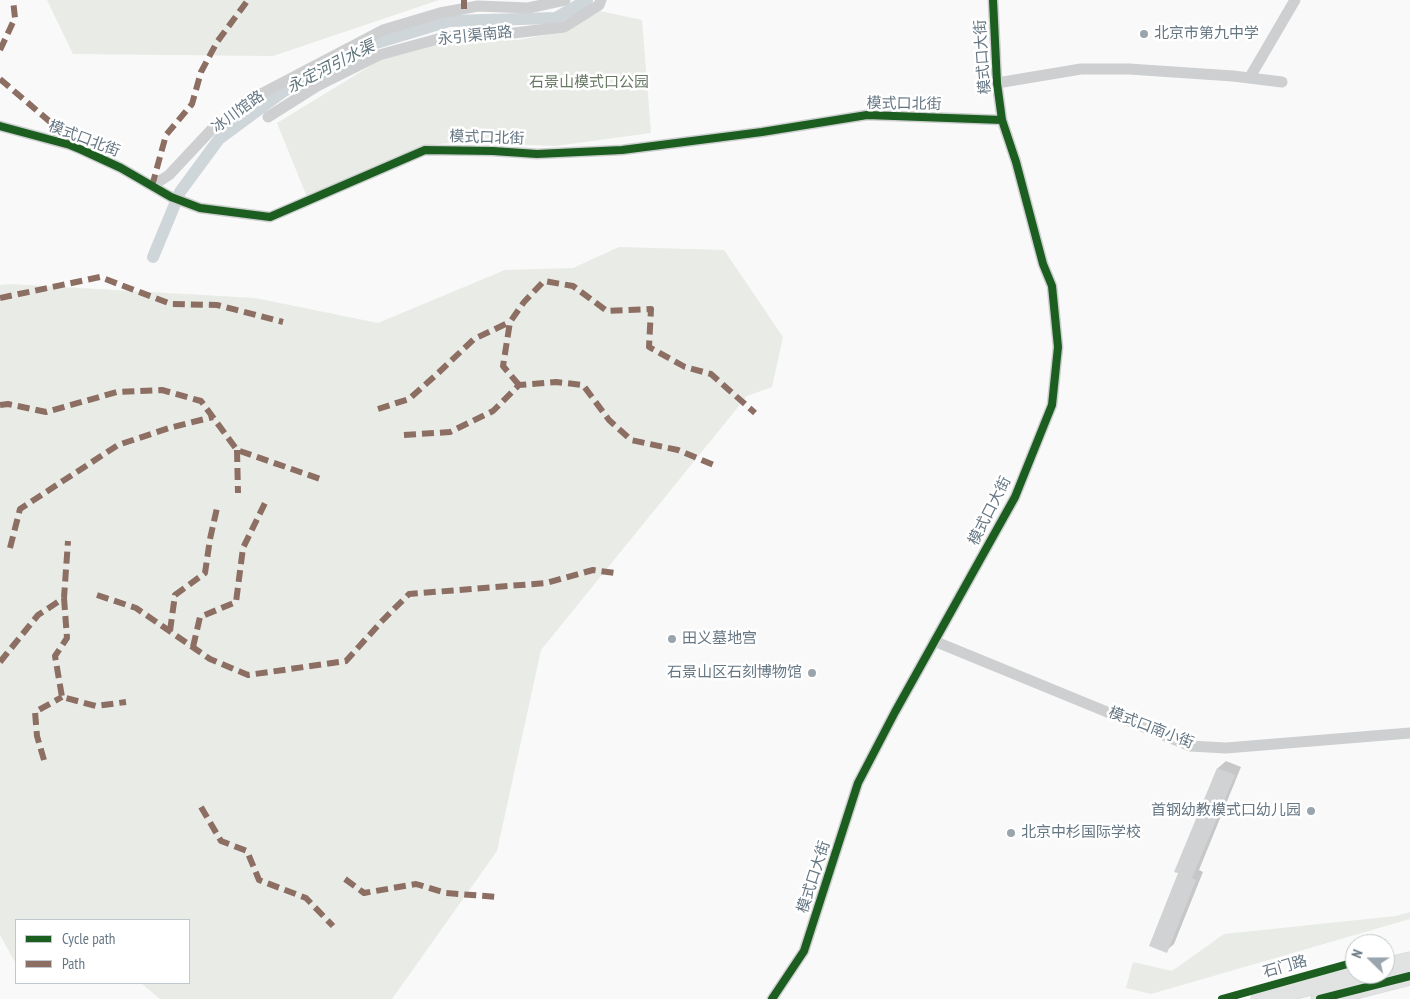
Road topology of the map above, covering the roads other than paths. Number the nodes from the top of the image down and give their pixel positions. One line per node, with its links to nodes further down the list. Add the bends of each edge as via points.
1 (565, 0): 11 (street, 冰川馆路, via 528,8 478,6 440,13 383,30 257,96 214,128 169,175)
2 (601, 0): 8 (street, 永引渠南路, via 599,5 564,27 445,37 379,55 317,86)
3 (993, 0): 7 (street, 模式口大街)
4 (1295, 0): 5 (street)
5 (1250, 78): 6 (street); 7 (street, via 1129,69 1081,69)
6 (1282, 82)
7 (997, 83): 9 (street, 模式口大街)
8 (268, 117)
9 (1002, 120): 11 (street, 模式口北街, via 867,115 622,150 537,154 425,150 270,217 200,208); 12 (street, 模式口大街, via 1052,286 1058,347 1052,404 1015,497)
10 (0, 126): 11 (street, 模式口北街, via 70,145)
11 (152, 186)
12 (934, 641): 13 (street, 模式口南小街, via 1190,746 1226,748); 18 (street, 模式口大街, via 858,783 804,951)
13 (1410, 733)
14 (1410, 961): 15 (highway)
15 (1395, 965)
16 (1410, 976): 20 (highway)
17 (1345, 978): 19 (highway, 石门路)
18 (772, 999)
19 (1260, 999)
20 (1320, 999)

